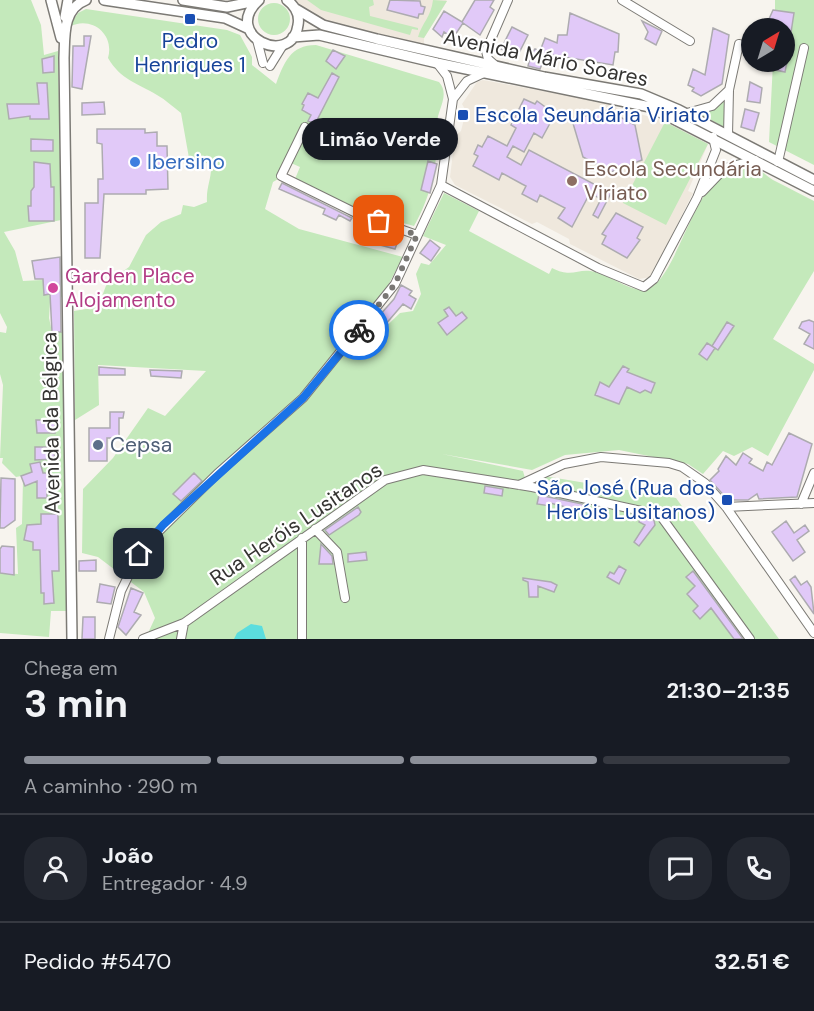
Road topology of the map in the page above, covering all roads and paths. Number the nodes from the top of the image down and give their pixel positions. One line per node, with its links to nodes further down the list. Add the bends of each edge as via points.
1 (51, 0): 21 (main road)
2 (57, 0): 3 (main road)
3 (68, 0): 21 (main road)
4 (86, 0): 21 (main road, Avenida da Bélgica, via 76,5 69,16)
5 (104, 0): 13 (main road, via 225,18)
6 (183, 0): 11 (main road)
7 (258, 0): 11 (main road, via 234,7); 13 (main road, via 249,12)
8 (287, 0): 12 (main road, Avenida Mário Soares)
9 (508, 0): 19 (street)
10 (622, 0): 16 (street)
11 (199, 2)
12 (296, 9): 14 (main road, via 299,23); 22 (main road, Avenida Mário Soares, via 322,25)
13 (249, 29): 15 (main road)
14 (293, 37): 18 (main road); 23 (main road, Avenida Mário Soares, via 319,35)
15 (257, 40): 18 (main road, via 269,46); 18 (street, via 267,64)
16 (690, 40)
17 (741, 44): 26 (street)
18 (282, 45)
19 (487, 45): 22 (street); 24 (street, via 488,59)
20 (804, 48): 33 (street)
21 (64, 58): 49 (main road, Avenida da Bélgica)
22 (465, 59): 24 (main road, Avenida Mário Soares)
23 (437, 63): 25 (main road, Avenida Mário Soares); 27 (street, via 447,76)
24 (498, 67): 28 (main road, Avenida Mário Soares, via 632,92)
25 (484, 73): 27 (street, via 467,81); 31 (main road, Avenida Mário Soares, via 622,100 658,111)
26 (729, 90): 28 (street, via 712,106); 30 (street)
27 (453, 99): 35 (street)
28 (687, 113): 30 (main road, Avenida Mário Soares)
29 (305, 127): 38 (street, via 281,176 358,214)
30 (728, 135): 33 (main road, Avenida Mário Soares)
31 (712, 137): 32 (main road, Avenida Mário Soares); 37 (street, via 716,150)
32 (755, 160): 36 (main road, Avenida Mário Soares); 37 (street, via 725,168)
33 (778, 162): 34 (main road, Avenida Mário Soares)
34 (814, 180)
35 (441, 185): 37 (street, via 598,268 644,287 654,279); 38 (street)
36 (814, 191)
37 (697, 198)
38 (417, 235): 50 (street, via 395,284 303,398 150,539 121,591)
39 (814, 473): 42 (street)
40 (519, 485): 43 (street, via 541,472 579,460 601,457 669,463 693,472); 44 (street, Rua Heróis Lusitanos, via 411,471 385,480); 54 (street, Rua Heróis Lusitanos, via 660,515)
41 (814, 503): 42 (street)
42 (801, 504): 43 (street)
43 (726, 507): 48 (street)
44 (315, 529): 45 (street, Rua Heróis Lusitanos); 46 (street, via 337,552)
45 (302, 538): 47 (street, Rua Heróis Lusitanos); 53 (street)
46 (345, 598)
47 (184, 623): 51 (street, Rua Heróis Lusitanos); 52 (street)
48 (814, 633)
49 (72, 639)
50 (109, 639)
51 (143, 639)
52 (181, 639)
53 (302, 639)
54 (750, 639)

